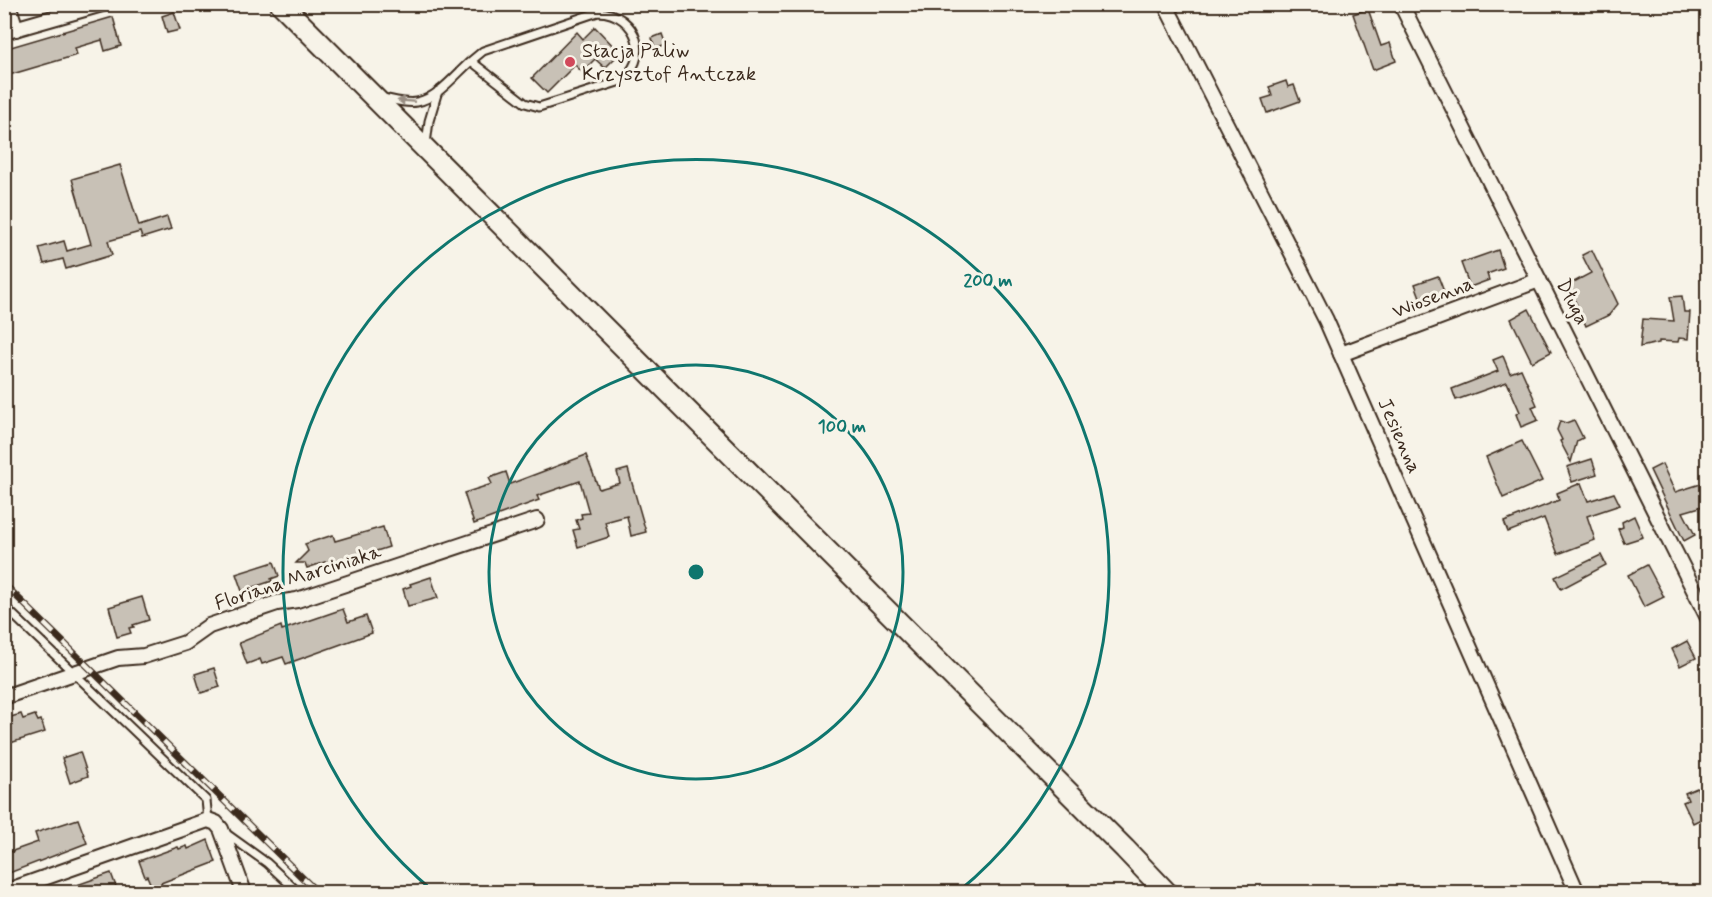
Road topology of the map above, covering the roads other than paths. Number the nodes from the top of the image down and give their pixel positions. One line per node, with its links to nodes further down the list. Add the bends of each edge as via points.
1 (9, 4): 6 (street)
2 (102, 4): 6 (street)
3 (280, 4): 9 (main road)
4 (1165, 4): 12 (street, Jesienna)
5 (1401, 4): 11 (street, Długa)
6 (10, 30)
7 (471, 61): 7 (lane, via 525,103 539,107 618,82 629,74 638,54 636,39 626,21 609,12 598,12 483,51); 8 (lane)
8 (438, 92): 9 (lane, one-way to 9, via 417,102); 10 (lane)
9 (371, 96): 10 (main road)
10 (426, 150): 23 (main road)
11 (1539, 280): 12 (street, Wiosenna); 15 (street, Długa)
12 (1341, 354): 24 (street, Jesienna)
13 (537, 520): 16 (street, Floriana Marciniaka, via 209,626 185,643)
14 (4, 606): 16 (lane)
15 (1707, 618)
16 (73, 673): 17 (street, Floriana Marciniaka); 18 (lane, via 206,800)
17 (4, 696)
18 (208, 820): 19 (street); 20 (street)
19 (221, 830): 21 (street); 22 (lane, via 267,863)
20 (4, 892)
21 (244, 892)
22 (298, 892)
23 (1166, 892)
24 (1577, 892)

